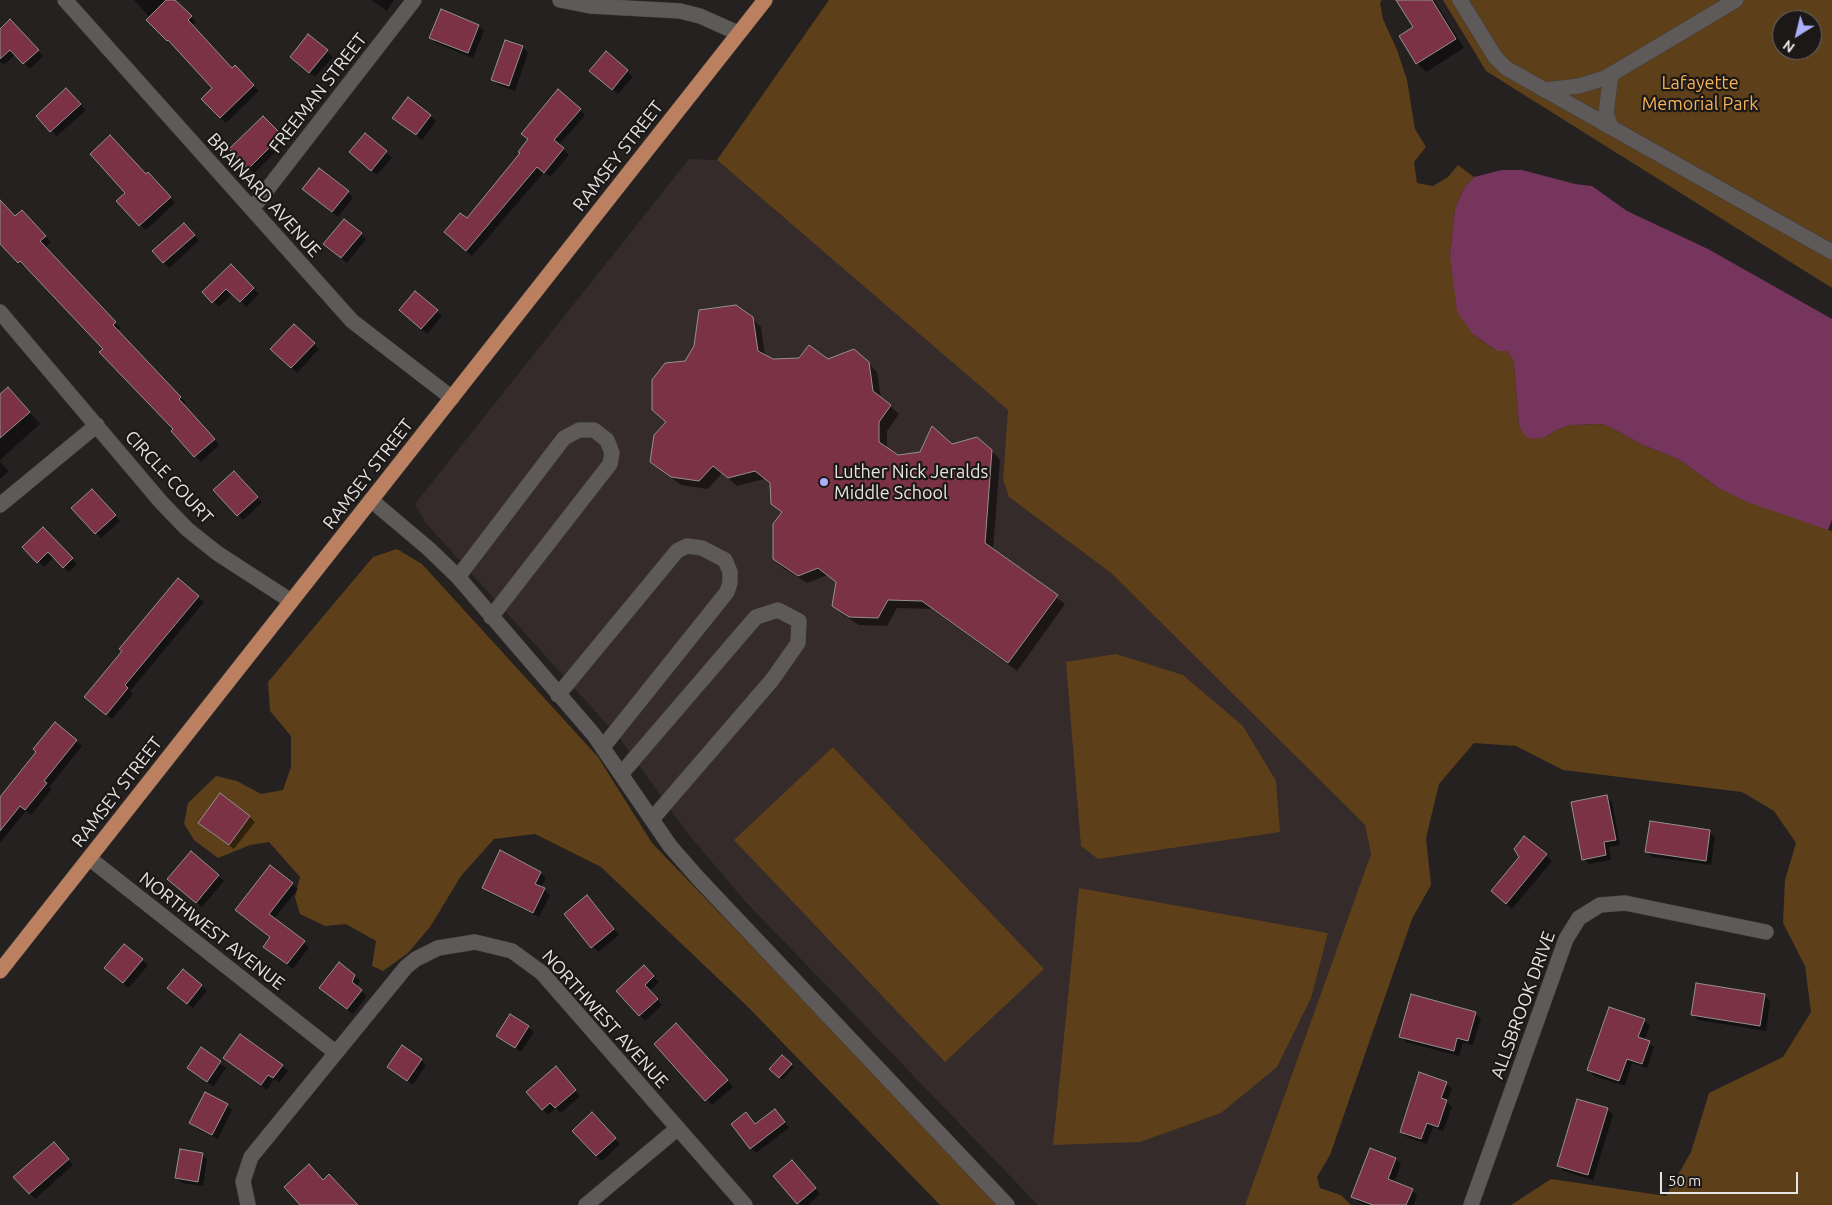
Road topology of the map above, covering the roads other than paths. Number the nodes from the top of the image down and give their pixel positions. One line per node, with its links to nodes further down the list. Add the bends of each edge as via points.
1 (65, 0): 11 (street, BRAINARD AVENUE)
2 (414, 0): 11 (street, FREEMAN STREET)
3 (560, 0): 7 (street, via 590,6 680,11)
4 (765, 0): 7 (main road, RAMSEY STREET)
5 (1460, 0): 9 (street, via 1495,57 1506,68)
6 (1736, 0): 8 (street)
7 (738, 33): 14 (main road, RAMSEY STREET)
8 (1612, 74): 9 (street, via 1579,86); 10 (street, via 1606,113)
9 (1544, 90): 10 (street)
10 (1611, 127): 12 (street)
11 (252, 209): 14 (street, BRAINARD AVENUE, via 352,321)
12 (1832, 252)
13 (0, 312): 15 (street, CIRCLE COURT)
14 (452, 398): 16 (main road, RAMSEY STREET)
15 (97, 425): 17 (street); 19 (street, CIRCLE COURT, via 161,502 188,529 217,553)
16 (371, 500): 18 (street); 19 (main road, RAMSEY STREET)
17 (0, 505)
18 (458, 577): 20 (street); 20 (street, via 564,438 579,430 594,430 607,440 612,453 610,464)
19 (291, 601): 25 (main road, RAMSEY STREET)
20 (491, 617): 21 (street)
21 (558, 694): 22 (street); 22 (street, via 676,551 687,546 702,548 725,560 730,572 727,592)
22 (603, 747): 23 (street)
23 (622, 773): 24 (street); 24 (street, via 756,617 778,610 799,620 798,643 772,680)
24 (653, 818): 33 (street, via 670,846 698,878)
25 (89, 858): 27 (main road, RAMSEY STREET); 28 (street, NORTHWEST AVENUE)
26 (1766, 932): 34 (street, ALLSBROOK DRIVE, via 1625,903 1600,905 1579,918 1566,939)
27 (0, 970)
28 (335, 1052): 29 (street, NORTHWEST AVENUE, via 416,959 450,944 488,944 512,951 542,973); 30 (street, via 251,1157 243,1181)
29 (678, 1128): 31 (street); 32 (street, NORTHWEST AVENUE)
30 (248, 1205)
31 (586, 1205)
32 (745, 1205)
33 (1006, 1205)
34 (1471, 1205)

